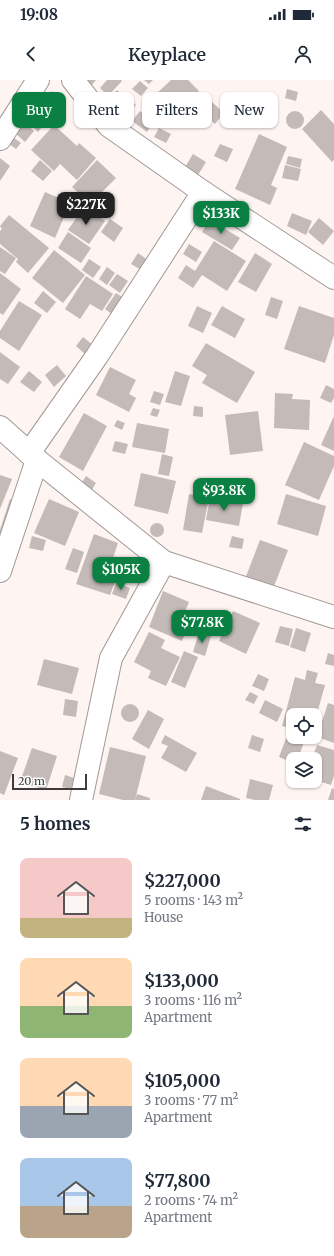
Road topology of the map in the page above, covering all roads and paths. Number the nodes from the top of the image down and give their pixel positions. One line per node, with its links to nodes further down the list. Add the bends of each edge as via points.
1 (38, 80): 3 (street)
2 (73, 80): 4 (street, via 109,126)
3 (0, 138)
4 (203, 192): 5 (street); 7 (street)
5 (334, 278)
6 (0, 427): 7 (street)
7 (33, 456): 8 (street); 9 (street)
8 (164, 562): 10 (street); 11 (street, via 111,658)
9 (0, 572)
10 (334, 617)
11 (81, 800)

